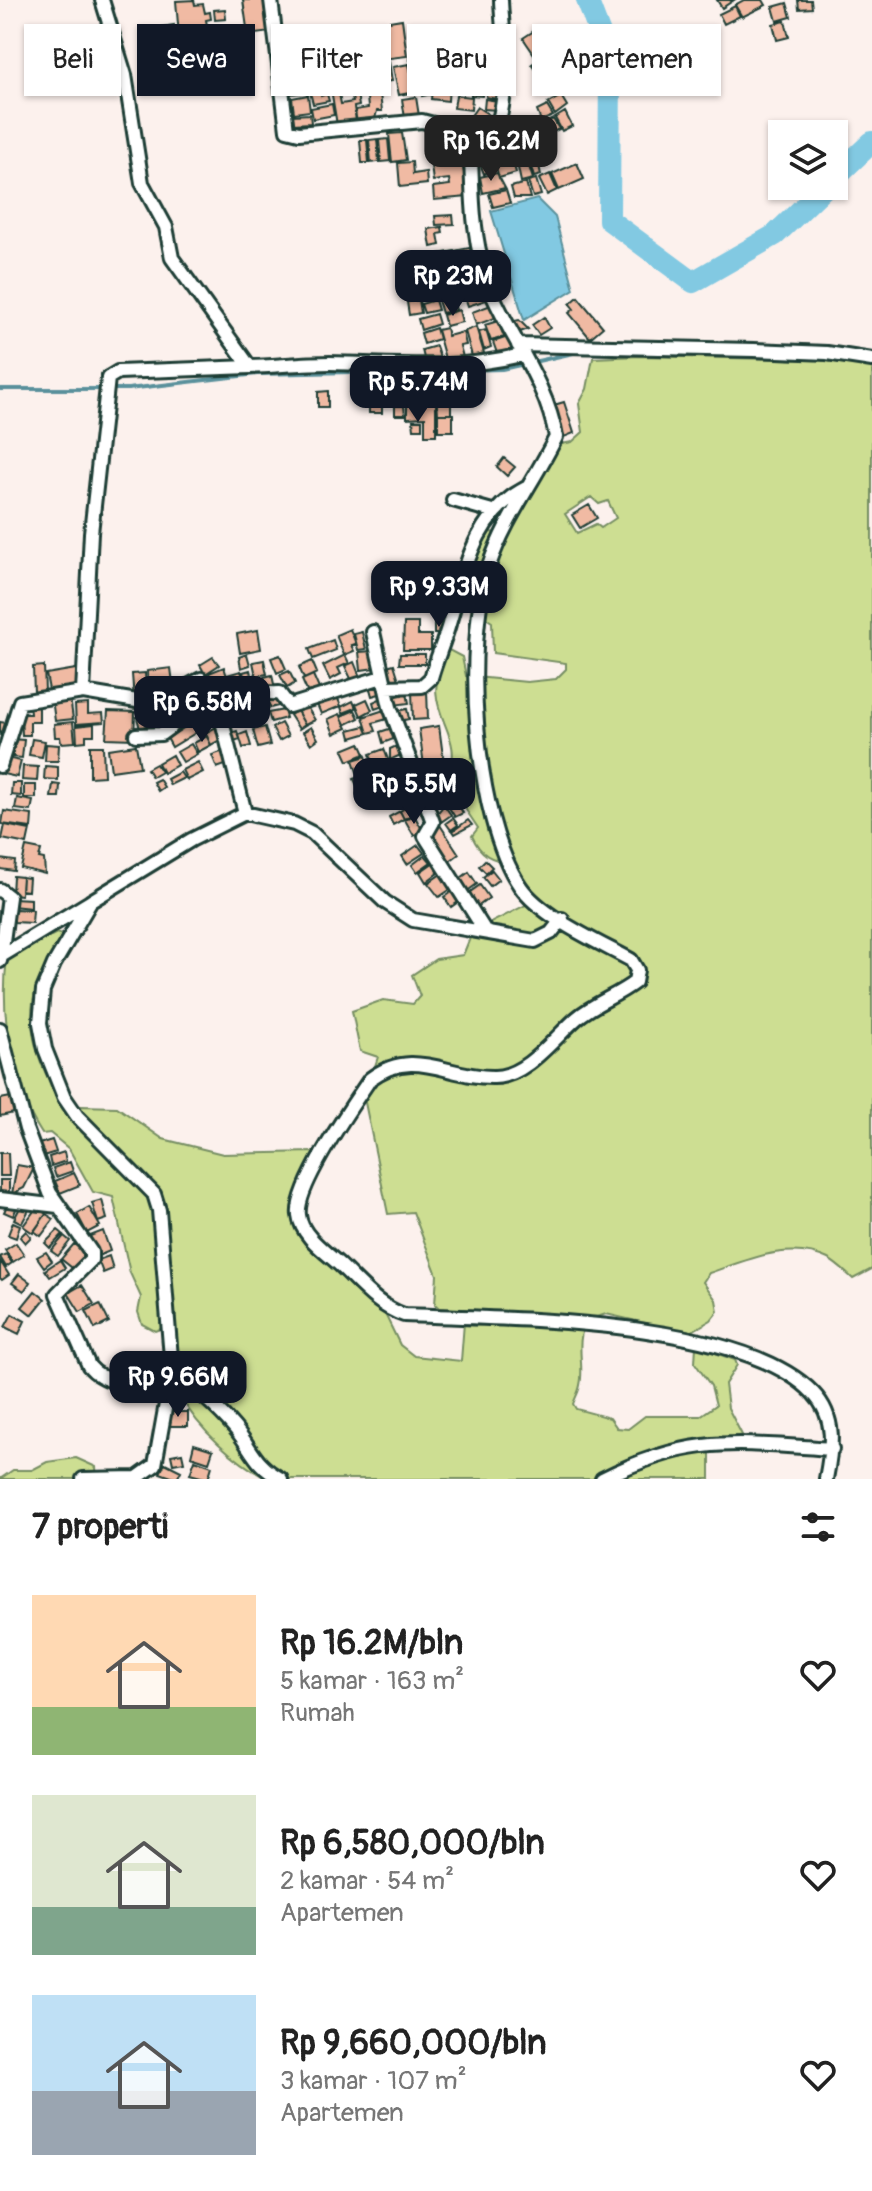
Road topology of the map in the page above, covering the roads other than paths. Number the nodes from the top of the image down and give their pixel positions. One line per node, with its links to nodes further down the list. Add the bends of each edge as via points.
1 (102, 0): 7 (street, via 125,75 142,183 166,227 172,258)
2 (271, 0): 4 (street, via 287,130 422,121 441,126 462,150)
3 (501, 0): 4 (street, via 504,104 496,131)
4 (471, 151): 5 (street, via 476,240 492,293)
5 (520, 352): 6 (street, via 768,350); 7 (street, via 482,365); 8 (street, via 556,437)
6 (872, 360)
7 (250, 367): 13 (street, via 118,372 108,378 89,560)
8 (526, 488): 10 (street); 21 (street, via 490,563 478,604 473,659 478,729 506,858 521,887)
9 (453, 500): 10 (street)
10 (492, 511): 12 (street, via 468,554 431,678 422,686)
11 (373, 632): 12 (street)
12 (384, 682): 14 (street, via 289,706 279,693 241,687); 22 (street, via 433,822 425,836)
13 (83, 692): 14 (street, via 162,700 201,679); 17 (street, via 20,702)
14 (214, 695): 16 (street, via 161,734)
15 (223, 725): 18 (street)
16 (136, 735)
17 (0, 766)
18 (245, 813): 20 (street); 22 (street, via 312,833 397,913)
19 (0, 890): 23 (street, via 9,897)
20 (91, 901): 23 (street); 27 (street, via 43,990 40,1023 64,1097 154,1194)
21 (562, 919): 22 (street, via 535,941); 29 (street, via 631,960 637,970 635,982 578,1017 540,1057 496,1078 399,1063 370,1079 302,1192 299,1215 304,1227 382,1305 404,1315 633,1328 693,1338 762,1361 814,1394 827,1417)
22 (485, 931)
23 (1, 958)
24 (0, 1032): 26 (street, via 26,1129)
25 (0, 1199): 26 (street)
26 (58, 1206): 28 (street, via 91,1252 91,1260 57,1294 89,1366 126,1384)
27 (172, 1370): 28 (street); 31 (street, via 237,1429 255,1460)
28 (169, 1392): 30 (street, via 150,1471 137,1478)
29 (832, 1449): 32 (street, via 703,1443 659,1452); 33 (street)
30 (83, 1479)
31 (281, 1479)
32 (602, 1479)
33 (826, 1479)

